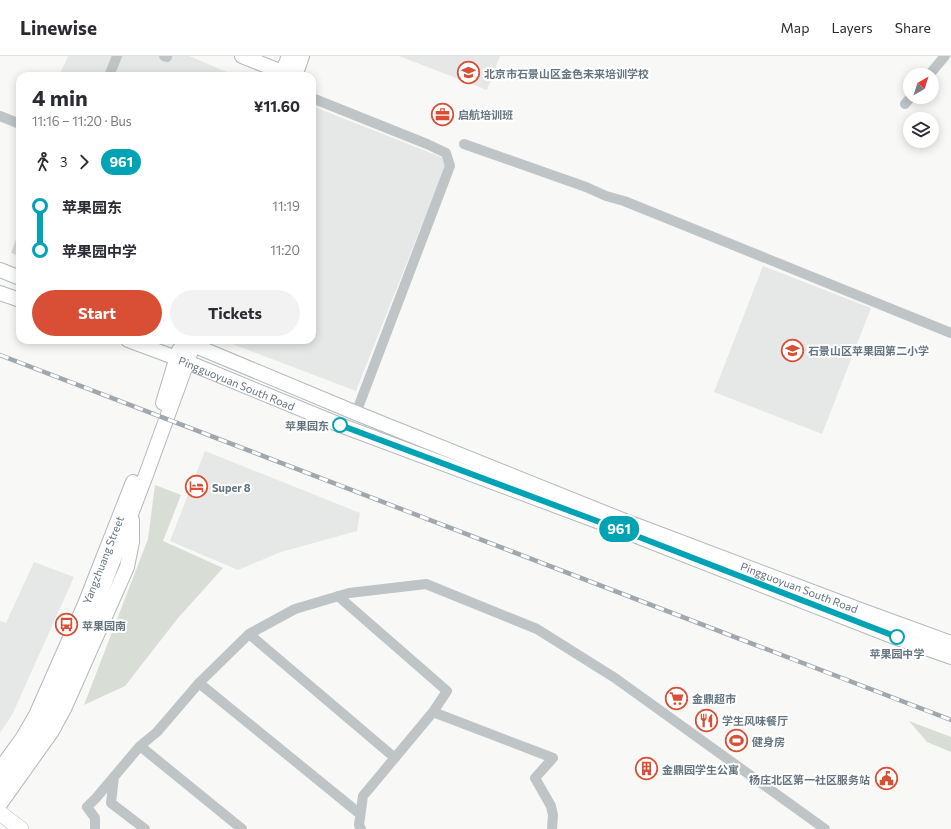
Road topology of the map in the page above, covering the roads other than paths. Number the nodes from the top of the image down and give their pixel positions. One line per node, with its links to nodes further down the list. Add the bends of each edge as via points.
1 (117, 56): 7 (street)
2 (242, 56): 8 (main road)
3 (289, 56): 9 (main road)
4 (302, 56): 10 (main road)
5 (945, 56): 6 (street)
6 (935, 68)
7 (110, 72)
8 (281, 72)
9 (288, 72)
10 (290, 72)
11 (316, 100): 24 (street, via 446,153 450,166)
12 (0, 116): 13 (street)
13 (16, 122)
14 (464, 144): 19 (street, via 624,201)
15 (0, 270): 16 (main road)
16 (16, 276)
17 (0, 293): 18 (main road)
18 (16, 299)
19 (951, 333)
20 (139, 344): 23 (main road, Pingguoyuan South Road)
21 (186, 344): 23 (main road, Yangzhuang Street)
22 (194, 344): 24 (main road, Pingguoyuan South Road)
23 (182, 360): 25 (main road, Yangzhuang Street); 29 (main road, Pingguoyuan South Road, via 340,425); 34 (main road, Yangzhuang Street, via 74,628 36,715)
24 (356, 412): 28 (main road, Pingguoyuan South Road, via 625,521)
25 (132, 512): 36 (main road, Yangzhuang Street, via 95,608 42,726); 37 (main road, Yangzhuang Street, via 132,542 127,567 64,708 52,731)
26 (338, 596): 27 (street, via 295,609); 31 (street, via 447,691); 46 (street, via 426,584 537,629 615,678)
27 (249, 634): 30 (street); 33 (street)
28 (951, 643)
29 (951, 657)
30 (199, 683): 32 (street, via 157,732); 39 (street)
31 (433, 712): 33 (street); 45 (street, via 553,758 535,778 551,806)
32 (140, 746): 35 (street); 43 (street)
33 (395, 758): 39 (street, via 362,796)
34 (0, 769)
35 (114, 777): 41 (street, via 87,807 95,818); 42 (street, via 111,803)
36 (0, 786)
37 (0, 804)
38 (0, 813): 40 (main road)
39 (360, 814): 44 (street)
40 (21, 829)
41 (95, 829)
42 (145, 829)
43 (242, 829)
44 (361, 829)
45 (552, 829)
46 (825, 829)

